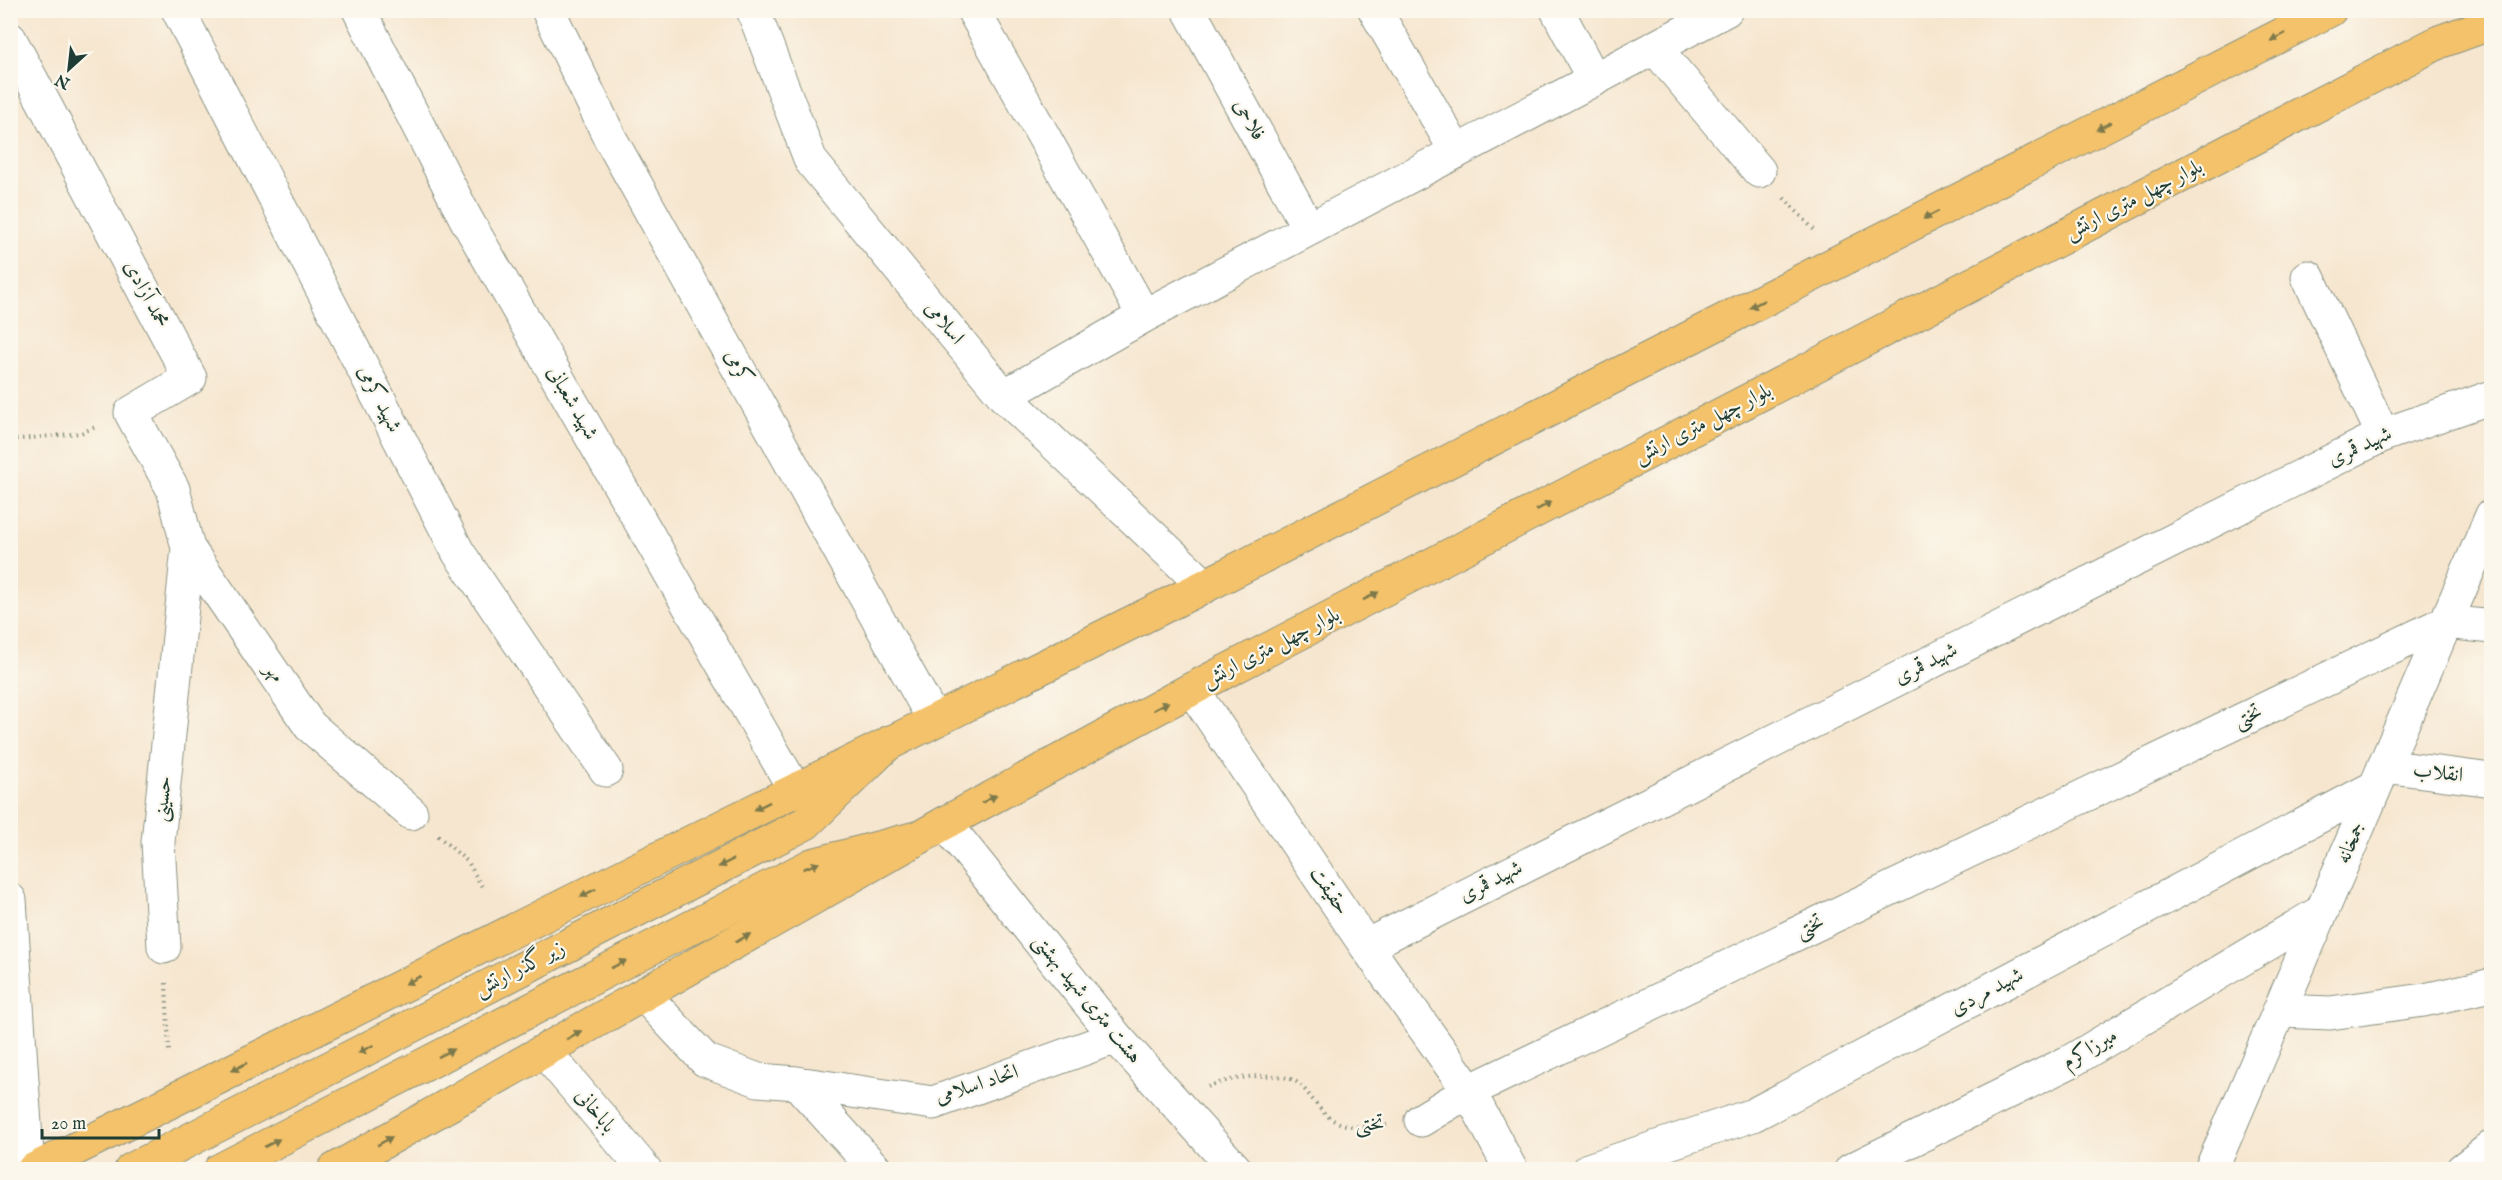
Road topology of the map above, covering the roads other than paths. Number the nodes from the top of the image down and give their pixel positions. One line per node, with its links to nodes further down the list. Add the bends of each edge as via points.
1 (178, 10): 32 (street, شهید کرمی, via 458,552)
2 (359, 10): 35 (street, شهید شعبانی, via 466,219)
3 (548, 10): 30 (street, کرمی, via 610,138)
4 (753, 10): 20 (street, اسلامی, via 812,162)
5 (973, 10): 19 (street)
6 (1188, 10): 17 (street, فلاحی)
7 (1375, 10): 15 (street)
8 (1557, 10): 14 (street)
9 (1726, 10): 13 (street)
10 (2330, 10): 26 (main road, one-way to 26)
11 (2492, 23): 29 (main road, بلوار چهل متری ارتش, one-way to 11, via 2439,42)
12 (10, 39): 22 (street, محمد آزادی, via 190,378)
13 (1655, 48): 14 (street); 16 (street)
14 (1594, 80): 15 (street)
15 (1456, 151): 17 (street)
16 (1759, 171)
17 (1309, 229): 19 (street)
18 (2308, 277): 23 (street)
19 (1144, 316): 20 (street)
20 (1004, 396): 26 (street, اسلامی)
21 (2492, 397): 23 (street, شهید قمری)
22 (130, 413): 25 (street, مهر, via 173,489)
23 (2383, 435): 40 (street, شهید قمری)
24 (2492, 515): 27 (street, جمخانه)
25 (188, 548): 36 (street, مهر, via 310,726); 41 (street, حسینی, via 158,842)
26 (1205, 586): 30 (main road)
27 (2446, 622): 28 (street); 33 (street, جمخانه); 48 (street, تختی)
28 (2492, 627)
29 (1192, 689): 37 (main road, بلوار چهل متری ارتش, one-way to 29); 40 (street, حقیقت)
30 (934, 720): 31 (main road)
31 (890, 742): 35 (main road); 53 (main road, زیر گذر ارتش, one-way to 53, via 806,823)
32 (606, 770)
33 (2380, 777): 34 (street, انقلاب); 39 (street, جمخانه); 60 (street, شهید مردی, via 1753,1115)
34 (2492, 780)
35 (795, 789): 52 (main road, one-way to 52)
36 (411, 813)
37 (932, 830): 43 (main road, one-way to 37); 45 (street, هشت متری شهید بهشتی); 54 (main road, زیر گذر ارتش, one-way to 37, via 812,865)
38 (10, 900): 51 (street)
39 (2321, 912): 44 (street, جمخانه); 61 (street, میرزاکرم, via 2071,1061)
40 (1366, 946): 48 (street, حقیقت)
41 (164, 947)
42 (2492, 985): 44 (street, via 2424,1000 2330,1013)
43 (644, 995): 46 (main road, one-way to 43); 47 (street, اتحاد اسلامی, via 705,1060 758,1080)
44 (2279, 1011): 62 (street, جمخانه)
45 (1116, 1036): 47 (street, اتحاد اسلامی, via 933,1103); 58 (street, هشت متری شهید بهشتی)
46 (545, 1052): 55 (main road, one-way to 46); 56 (street, باباخانی)
47 (797, 1083): 57 (street)
48 (1469, 1091): 49 (street, تختی); 59 (street, حقیقت)
49 (1421, 1120)
50 (2492, 1147): 63 (street)
51 (28, 1170)
52 (33, 1170)
53 (131, 1170)
54 (220, 1170)
55 (334, 1170)
56 (645, 1170)
57 (876, 1170)
58 (1236, 1170)
59 (1510, 1170)
60 (1588, 1170)
61 (1851, 1170)
62 (2211, 1170)
63 (2462, 1170)

